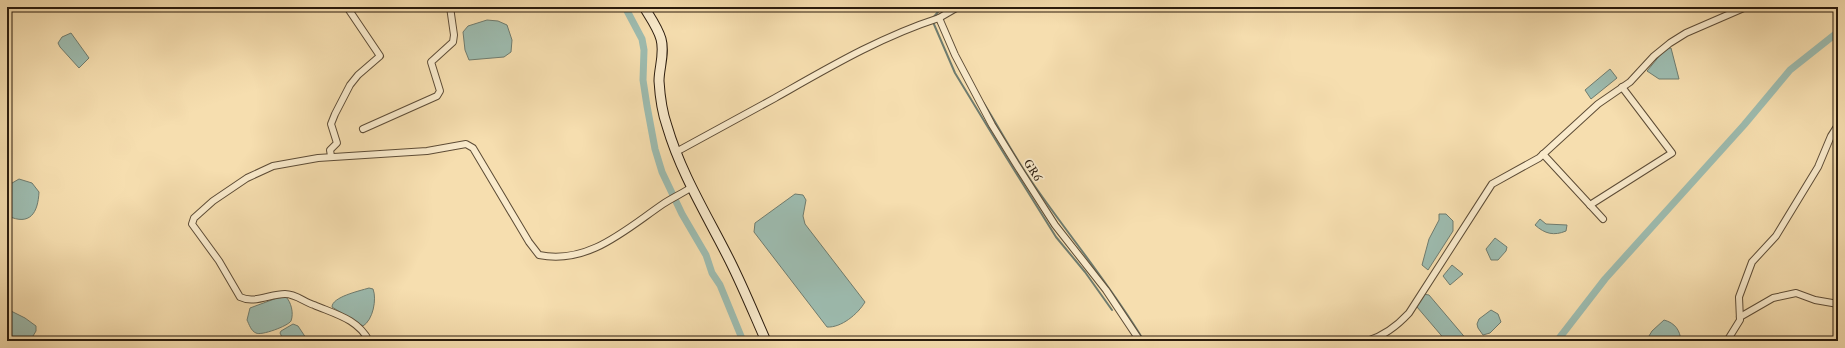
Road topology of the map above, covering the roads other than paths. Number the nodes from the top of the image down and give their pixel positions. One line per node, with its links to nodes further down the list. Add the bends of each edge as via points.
1 (347, 7): 12 (street, via 380,56 358,75 335,114 331,124 337,143 330,150)
2 (450, 7): 9 (street, via 453,42 432,62 440,91 437,96)
3 (644, 7): 10 (main road, via 661,39 661,102)
4 (958, 7): 6 (street)
5 (1746, 7): 7 (street, via 1681,36 1654,56)
6 (939, 18): 10 (street, via 882,39); 20 (street, GR6, via 955,55 1016,164 1055,225 1106,290)
7 (1622, 88): 11 (street, via 1598,104); 14 (street, via 1672,153)
8 (1838, 125): 17 (street, via 1818,167 1776,236 1752,262 1740,292)
9 (363, 129)
10 (676, 152): 13 (main road)
11 (1543, 154): 14 (street); 21 (street, via 1532,163 1492,184 1409,312 1386,333)
12 (331, 156): 13 (street, via 427,151 469,144 529,242 539,255 548,257 574,256 603,245); 18 (street, via 273,166 247,178 213,201 194,218 192,224 219,261 240,297 246,300 283,294 294,296 350,320 360,327)
13 (690, 188): 19 (main road, via 731,262)
14 (1590, 205): 15 (street)
15 (1603, 219)
16 (1838, 304): 17 (street, via 1796,293 1773,298)
17 (1740, 317): 22 (street)
18 (369, 341)
19 (766, 341)
20 (1140, 341)
21 (1367, 341)
22 (1727, 341)

